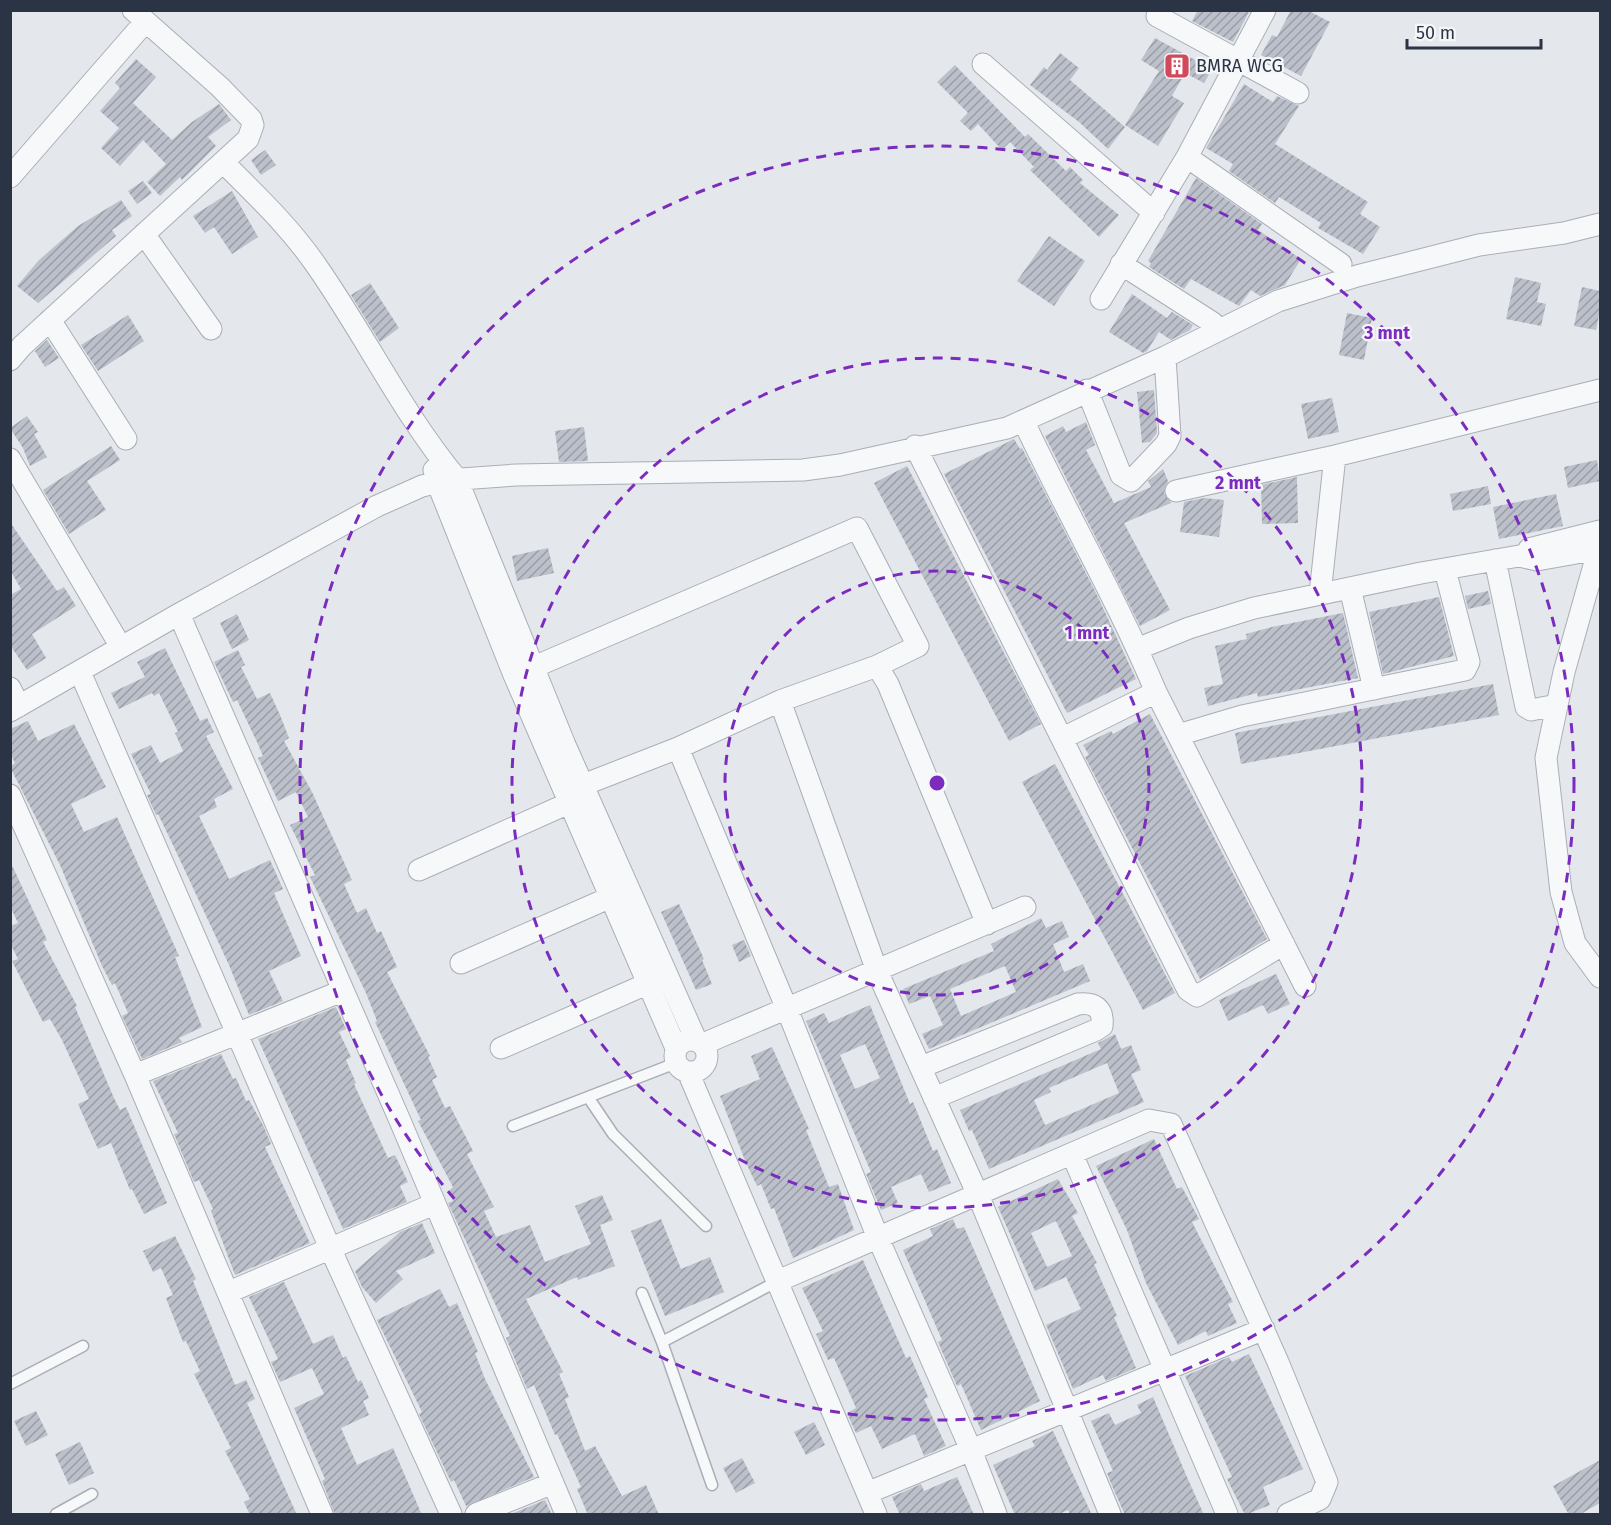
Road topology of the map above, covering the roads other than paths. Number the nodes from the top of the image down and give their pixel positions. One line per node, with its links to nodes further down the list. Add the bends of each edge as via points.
1 (1266, 10): 4 (street)
2 (139, 16): 8 (street, via 251,119 254,125 248,139); 9 (street)
3 (1157, 16): 4 (street)
4 (1240, 59): 6 (street); 7 (street)
5 (983, 64): 10 (street)
6 (1298, 93)
7 (1187, 157): 10 (street); 14 (street)
8 (223, 162): 12 (street); 28 (street, via 276,215 317,267 430,446)
9 (10, 177)
10 (1154, 213): 13 (street)
11 (1600, 224): 19 (street, via 1564,233 1479,244 1346,279 1278,301)
12 (144, 234): 16 (street); 18 (street)
13 (1122, 264): 15 (street); 17 (street)
14 (1341, 264)
15 (1101, 299)
16 (50, 320): 20 (street); 24 (street)
17 (1213, 322)
18 (212, 329)
19 (1165, 357): 21 (street); 21 (street, via 1170,436 1131,481 1121,476)
20 (10, 360)
21 (1087, 390): 23 (street)
22 (1600, 390): 26 (street)
23 (1024, 422): 25 (street, via 978,436); 37 (street)
24 (126, 439)
25 (915, 446): 28 (street, via 803,470 516,475); 47 (street)
26 (1335, 456): 29 (street); 34 (street)
27 (10, 459): 36 (street)
28 (447, 481): 35 (street, via 406,492 377,506); 40 (street)
29 (1176, 492)
30 (1600, 541): 31 (street, via 1537,560 1519,556); 45 (street)
31 (1495, 560): 32 (street); 45 (street, via 1526,707 1531,710)
32 (1445, 570): 33 (street); 41 (street, via 1469,662 1465,670)
33 (1350, 588): 34 (street); 41 (street)
34 (1320, 594): 37 (street, via 1254,608)
35 (179, 614): 36 (street); 64 (street)
36 (121, 647): 39 (street)
37 (1137, 649): 42 (street)
38 (877, 666): 40 (street, via 918,646 857,528); 43 (street); 56 (street, via 888,684)
39 (80, 672): 44 (street); 67 (street)
40 (523, 672): 49 (street); 51 (street)
41 (1374, 689): 46 (street, via 1242,716)
42 (1156, 692): 46 (street); 47 (street)
43 (780, 701): 48 (street); 60 (street)
44 (13, 702)
45 (1557, 705): 61 (street, via 1546,758 1561,892 1575,943)
46 (1178, 735): 58 (street)
47 (1063, 738): 58 (street, via 1192,995 1197,996)
48 (678, 748): 49 (street); 65 (street)
49 (583, 785): 55 (street)
50 (10, 795): 74 (street)
51 (569, 802): 52 (street); 53 (street)
52 (419, 870)
53 (611, 897): 57 (street); 59 (street)
54 (1025, 907): 56 (street)
55 (646, 923): 57 (street); 68 (street)
56 (987, 924): 60 (street)
57 (626, 930): 62 (street)
58 (1284, 944): 63 (street)
59 (462, 963)
60 (877, 971): 65 (street); 73 (street)
61 (1599, 975)
62 (649, 983): 69 (street); 72 (street)
63 (1305, 986)
64 (342, 991): 67 (street); 81 (street)
65 (787, 1010): 68 (street); 83 (street)
66 (1041, 1019): 70 (street); 71 (street); 71 (street, via 1089,1003 1097,1006 1103,1016 1102,1026 1096,1030)
67 (237, 1033): 74 (street); 84 (street)
68 (699, 1042): 72 (street, via 685,1040); 72 (street, via 707,1053 705,1063 698,1070)
69 (501, 1048)
70 (969, 1048): 73 (street); 75 (street)
71 (1054, 1048): 75 (street)
72 (680, 1061): 76 (lane); 85 (street)
73 (921, 1067): 77 (street)
74 (135, 1075): 86 (street)
75 (981, 1079): 77 (street)
76 (588, 1097): 78 (lane); 82 (lane, via 614,1134)
77 (934, 1098): 80 (street)
78 (513, 1126)
79 (1072, 1154): 80 (street); 88 (street, via 1149,1120 1171,1124); 91 (street)
80 (978, 1195): 83 (street); 93 (street)
81 (434, 1204): 84 (street); 95 (street)
82 (706, 1226)
83 (878, 1238): 85 (street); 94 (street)
84 (330, 1248): 86 (street); 102 (street)
85 (778, 1281): 89 (lane); 97 (street)
86 (229, 1292): 101 (street)
87 (642, 1293): 89 (lane)
88 (1264, 1329): 91 (street); 99 (street, via 1327,1482 1320,1499)
89 (662, 1342): 96 (lane)
90 (83, 1346): 92 (lane)
91 (1165, 1371): 93 (street); 108 (street)
92 (10, 1384)
93 (1066, 1412): 94 (street); 107 (street)
94 (971, 1450): 97 (street); 106 (street)
95 (553, 1483): 103 (street); 104 (street)
96 (712, 1485)
97 (867, 1493): 105 (street)
98 (92, 1494): 100 (lane)
99 (1304, 1512)
100 (56, 1515)
101 (322, 1515)
102 (451, 1515)
103 (476, 1515)
104 (566, 1515)
105 (876, 1515)
106 (996, 1515)
107 (1110, 1515)
108 (1227, 1515)

